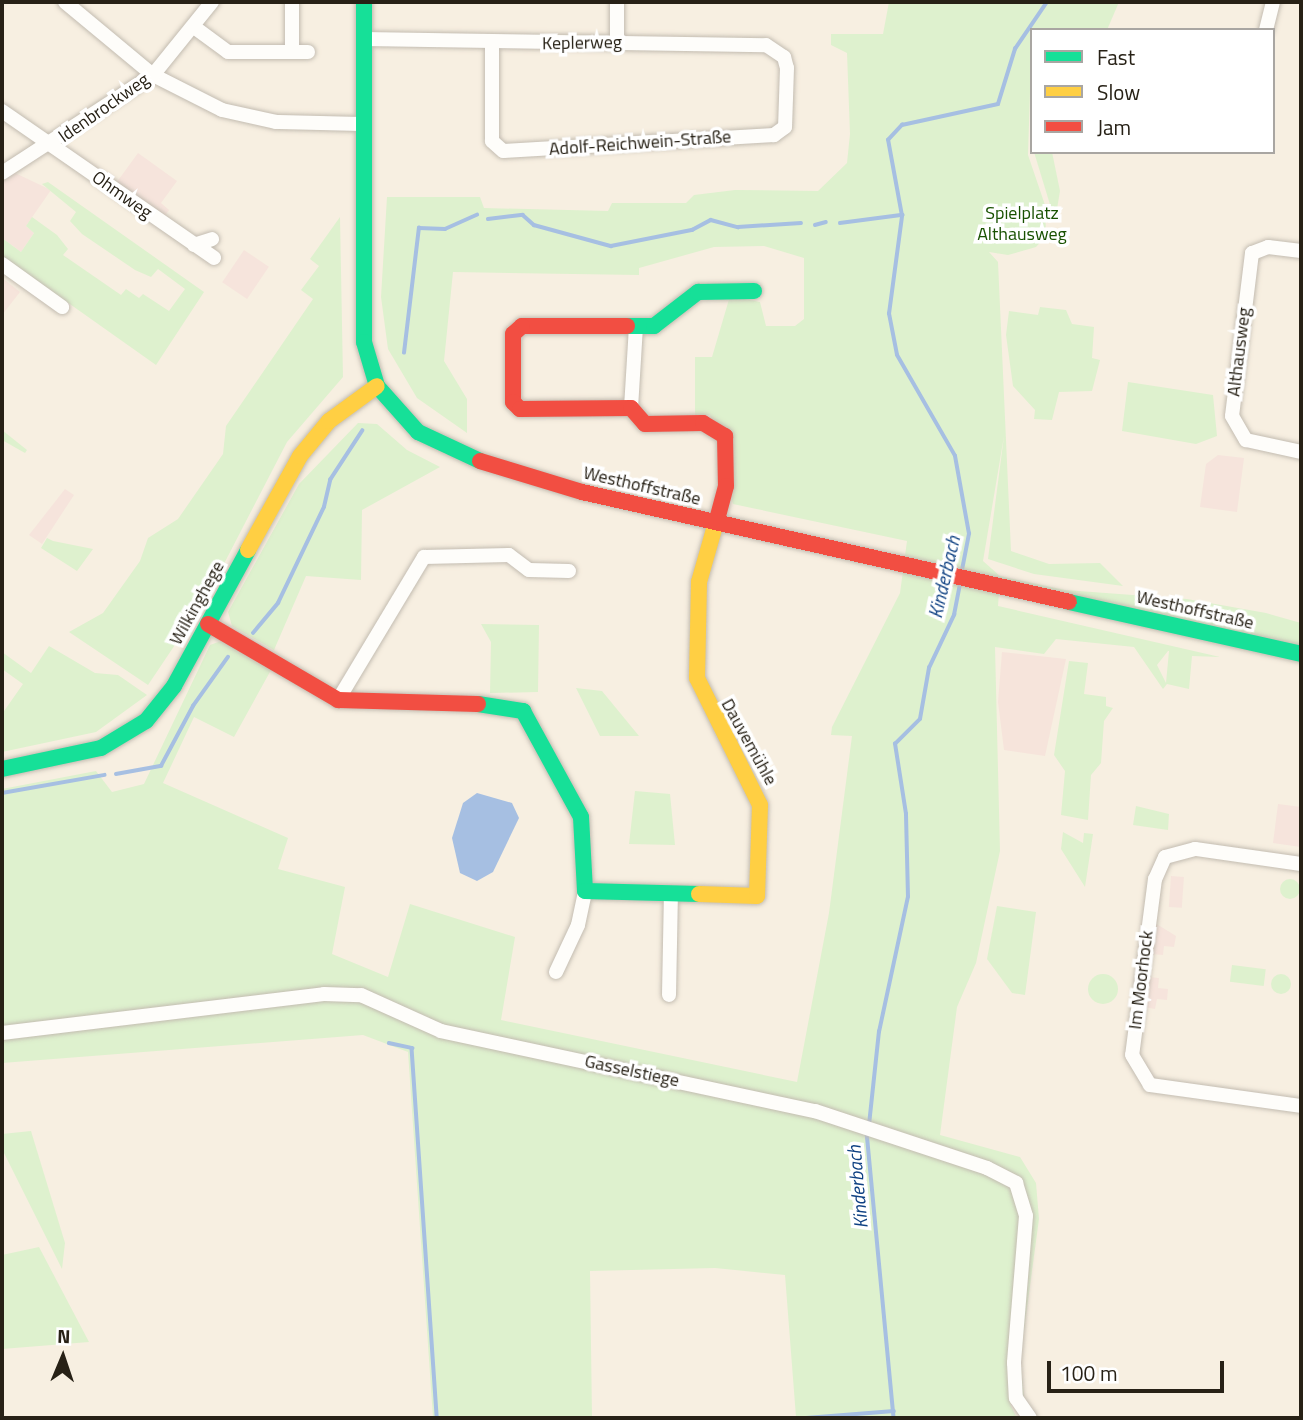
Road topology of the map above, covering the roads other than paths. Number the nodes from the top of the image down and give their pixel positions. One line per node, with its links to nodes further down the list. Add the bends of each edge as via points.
1 (65, 2): 15 (street)
2 (212, 2): 7 (street, Idenbrockweg)
3 (292, 2): 12 (street)
4 (364, 2): 9 (street, Westhoffstraße)
5 (617, 2): 10 (street)
6 (1273, 2): 8 (street)
7 (194, 27): 12 (street, via 228,52); 15 (street, Idenbrockweg)
8 (1266, 28)
9 (364, 39): 11 (street, Keplerweg); 17 (street, Westhoffstraße)
10 (617, 42): 11 (street, Keplerweg); 14 (street, Keplerweg, via 766,44 784,57)
11 (492, 44): 14 (street, Adolf-Reichwein-Straße, via 492,141 503,151 774,135 786,118)
12 (292, 52): 13 (street)
13 (308, 52)
14 (787, 68)
15 (153, 75): 17 (street, via 253,118); 18 (street, Idenbrockweg)
16 (2, 111): 18 (street, Ohmweg)
17 (364, 124): 28 (street, Westhoffstraße, via 363,329)
18 (50, 145): 19 (street, Idenbrockweg); 21 (street, Ohmweg)
19 (2, 173)
20 (212, 239): 21 (street)
21 (194, 245): 23 (street, Ohmweg)
22 (1301, 251): 30 (street, Althausweg, via 1268,247 1252,253 1232,416 1251,443)
23 (214, 258)
24 (2, 264): 26 (street)
25 (754, 291): 27 (street, via 698,292 654,326)
26 (62, 307)
27 (636, 326): 29 (street); 29 (street, via 522,326 513,334 516,407)
28 (377, 386): 31 (street, Westhoffstraße, via 409,426 457,454); 33 (street, Wilkinghege, via 329,421 300,456)
29 (631, 408): 31 (street, via 645,424 703,424 725,436 726,486)
30 (1301, 452)
31 (717, 524): 34 (street, Westhoffstraße); 39 (street, Dauvemühle, via 699,582 697,678 760,805 760,891 749,898)
32 (569, 571): 35 (street, via 529,570 509,555 424,557)
33 (208, 624): 35 (street); 36 (street, Wilkinghege, via 165,699 129,734 91,752)
34 (1301, 653)
35 (338, 700): 38 (street, via 506,705 523,711 581,817)
36 (2, 769)
37 (1301, 864): 43 (street, Im Moorhock, via 1195,849 1165,857 1155,879 1132,1055 1150,1085)
38 (585, 891): 39 (street, Dauvemühle); 40 (street, via 578,925)
39 (671, 895): 41 (street)
40 (556, 972)
41 (669, 995)
42 (2, 1033): 44 (street, Gasselstiege, via 324,994 361,995 440,1031 815,1111 988,1168 1020,1190 1026,1216 1014,1363 1016,1398)
43 (1301, 1106)
44 (1030, 1418)

